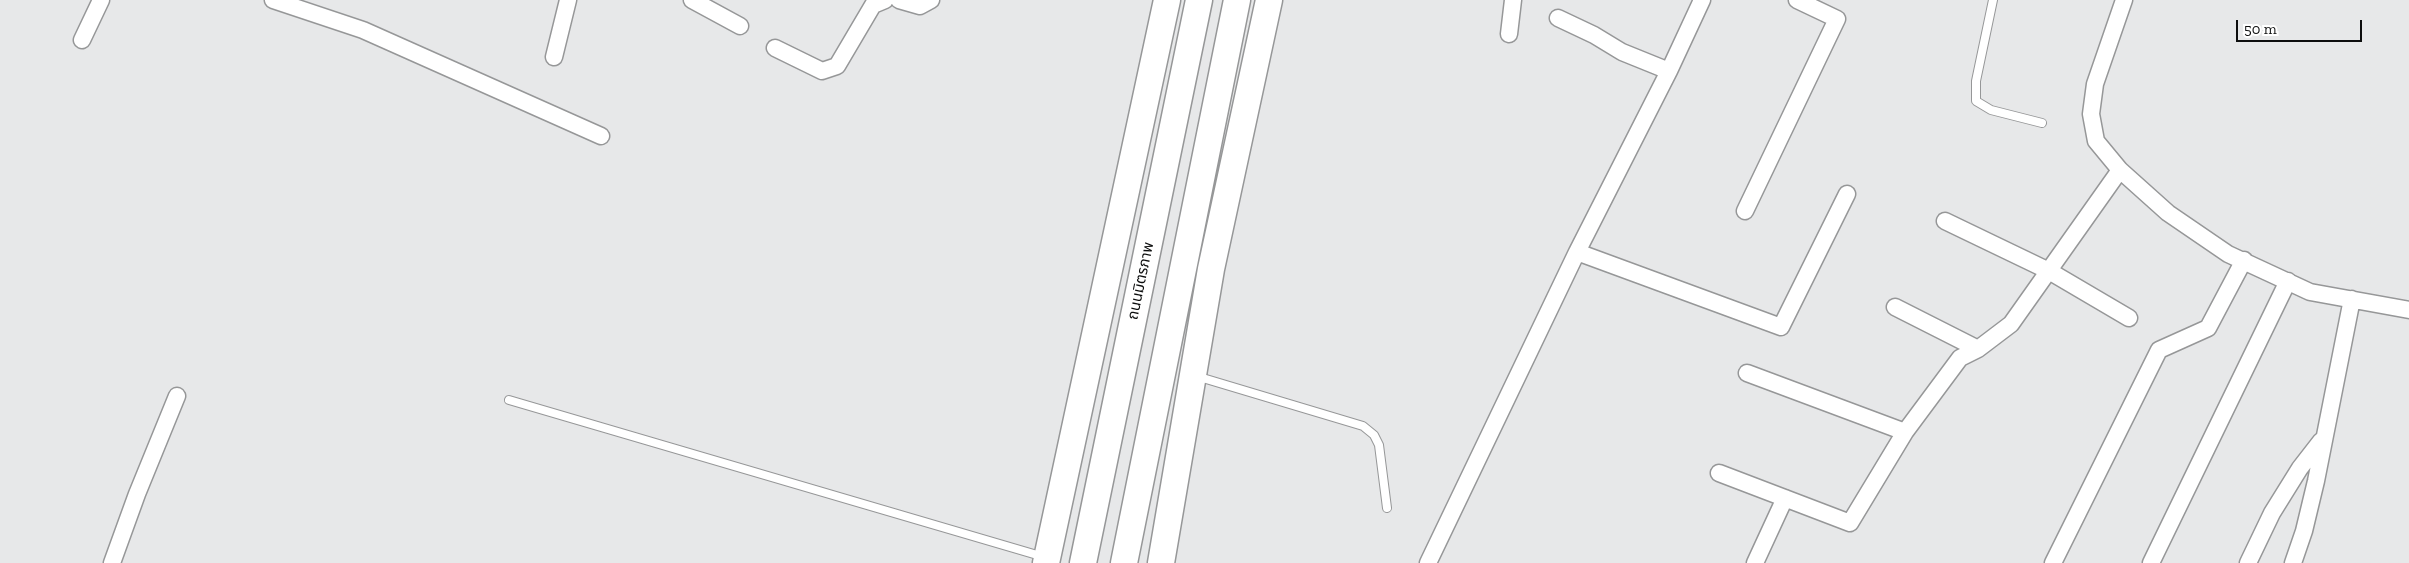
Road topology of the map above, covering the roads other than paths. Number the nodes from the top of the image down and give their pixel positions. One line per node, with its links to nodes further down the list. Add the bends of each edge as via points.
1 (100, 0): 22 (street)
2 (273, 0): 27 (street, via 363,30)
3 (568, 0): 24 (street)
4 (692, 0): 19 (street)
5 (885, 0): 23 (street, via 873,5 838,66 822,71)
6 (898, 0): 7 (street, via 920,6)
7 (931, 0)
8 (1167, 0): 18 (highway)
9 (1199, 0): 28 (highway, ถนนมิตรภาพ)
10 (1237, 0): 30 (highway)
11 (1269, 0): 21 (highway)
12 (1513, 0): 20 (street)
13 (1702, 0): 25 (street)
14 (1797, 0): 32 (street, via 1837,18)
15 (1994, 0): 26 (lane, via 1976,81 1976,101 1991,110)
16 (2124, 0): 29 (street, via 2096,84 2090,114 2096,141)
17 (1558, 18): 25 (street, via 1622,52)
18 (1161, 25): 28 (highway); 52 (highway)
19 (740, 26)
20 (1509, 34)
21 (1261, 37): 30 (highway); 44 (highway)
22 (82, 40)
23 (775, 48)
24 (554, 57)
25 (1669, 71): 34 (street)
26 (2042, 123)
27 (601, 136)
28 (1164, 169): 54 (highway, ถนนมิตรภาพ)
29 (2120, 170): 35 (street, via 2168,213 2228,254); 36 (street)
30 (1201, 178): 55 (highway)
31 (1847, 194): 34 (street, via 1780,327)
32 (1745, 211)
33 (1945, 221): 36 (street)
34 (1577, 252): 57 (street)
35 (2244, 260): 37 (street); 59 (street, via 2208,328 2159,350)
36 (2049, 271): 41 (street); 42 (street, via 2011,324)
37 (2288, 281): 38 (street, via 2310,292); 60 (street)
38 (2352, 299): 40 (street); 48 (street)
39 (1895, 307): 42 (street)
40 (2409, 310)
41 (2129, 318)
42 (1978, 349): 47 (street, via 1960,358)
43 (1747, 373): 47 (street)
44 (1192, 375): 51 (lane, via 1363,426 1374,435 1379,445); 56 (highway)
45 (177, 396): 53 (street)
46 (509, 400): 52 (lane)
47 (1905, 432): 50 (street, via 1850,523)
48 (2323, 440): 61 (street, via 2300,468 2272,513); 62 (street, via 2304,531)
49 (1719, 473): 50 (street)
50 (1785, 498): 58 (street)
51 (1387, 508)
52 (1047, 560)
53 (112, 563)
54 (1083, 563)
55 (1124, 563)
56 (1161, 563)
57 (1428, 563)
58 (1755, 563)
59 (2053, 563)
60 (2151, 563)
61 (2248, 563)
62 (2292, 563)

